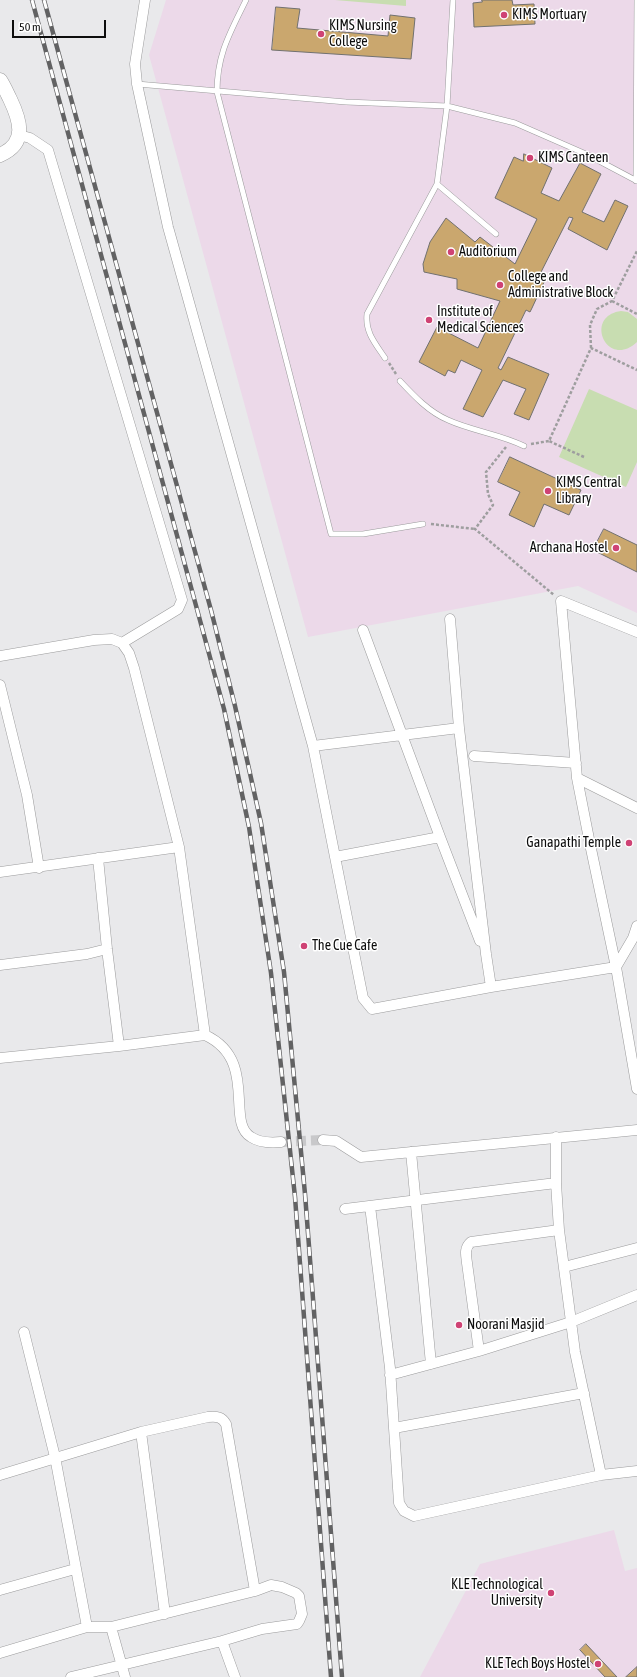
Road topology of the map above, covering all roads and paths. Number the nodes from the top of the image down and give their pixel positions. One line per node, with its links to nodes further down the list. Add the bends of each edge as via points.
1 (145, 0): 6 (street, via 135,64)
2 (246, 0): 7 (lane, via 222,52)
3 (453, 0): 8 (lane)
4 (637, 0): 11 (lane)
5 (0, 80): 9 (street, via 16,112 21,127)
6 (137, 84): 7 (lane); 36 (street, via 168,227)
7 (217, 92): 8 (lane, via 346,102); 25 (lane, via 331,534 363,534)
8 (447, 106): 11 (lane, via 515,123 586,154); 12 (lane)
9 (19, 135): 10 (street, via 17,141); 31 (street, via 30,138 48,150 182,600 178,610)
10 (0, 155)
11 (637, 181)
12 (437, 184): 13 (lane); 18 (lane, via 367,314 369,334)
13 (496, 234)
14 (637, 251): 15 (path)
15 (612, 301): 16 (path); 17 (path, via 597,309 590,325)
16 (637, 314)
17 (591, 348): 19 (path); 22 (path)
18 (385, 358): 20 (path)
19 (637, 370)
20 (400, 381): 21 (lane, via 428,408 447,420)
21 (512, 440): 23 (lane); 26 (path, via 486,472 488,494 493,505)
22 (549, 441): 23 (path); 24 (path)
23 (524, 446)
24 (584, 457)
25 (423, 524): 26 (path)
26 (475, 528): 27 (path)
27 (562, 601): 30 (street); 38 (street)
28 (450, 619): 34 (street)
29 (363, 630): 35 (street)
30 (637, 632)
31 (122, 643): 32 (street, via 112,639 94,640); 42 (street, via 134,668)
32 (0, 656)
33 (0, 685): 45 (street, via 28,796)
34 (460, 728): 35 (street); 50 (street)
35 (402, 734): 36 (street); 41 (street)
36 (313, 746): 44 (street)
37 (474, 756): 38 (street)
38 (576, 763): 39 (street)
39 (577, 778): 40 (street); 52 (street)
40 (637, 808)
41 (440, 837): 44 (street); 50 (street)
42 (179, 847): 43 (street); 54 (street)
43 (98, 858): 45 (street); 49 (street)
44 (335, 858): 53 (street, via 363,998 372,1008)
45 (39, 868): 46 (street)
46 (0, 872)
47 (637, 926): 48 (street)
48 (633, 948): 52 (street)
49 (107, 949): 51 (street); 55 (street)
50 (486, 954): 53 (street)
51 (0, 965)
52 (616, 967): 53 (street); 57 (street)
53 (491, 987)
54 (204, 1035): 55 (street); 61 (street, via 215,1040 234,1062 238,1077 240,1114 246,1132 251,1138 261,1141)
55 (119, 1046): 56 (street)
56 (0, 1058)
57 (637, 1089)
58 (637, 1130): 59 (street)
59 (556, 1137): 62 (street); 63 (street)
60 (323, 1140): 62 (street, via 336,1142 361,1156)
61 (281, 1142)
62 (411, 1152): 64 (street)
63 (556, 1183): 64 (street); 67 (street)
64 (416, 1200): 65 (street); 74 (street)
65 (370, 1206): 66 (street); 75 (street)
66 (345, 1209)
67 (559, 1230): 69 (street); 73 (street, via 471,1242 468,1245 467,1263)
68 (637, 1248): 69 (street)
69 (564, 1267): 71 (street)
70 (637, 1296): 71 (street)
71 (571, 1322): 73 (street); 76 (street)
72 (24, 1332): 79 (street)
73 (478, 1351): 74 (street)
74 (431, 1364): 75 (street)
75 (390, 1375): 77 (street)
76 (584, 1393): 77 (street); 82 (street)
77 (394, 1428): 82 (street, via 399,1503 404,1510 414,1516)
78 (141, 1432): 79 (street); 85 (street, via 208,1417 215,1416 224,1420); 86 (street)
79 (55, 1457): 81 (street); 83 (street)
80 (637, 1471): 82 (street)
81 (0, 1475)
82 (601, 1475)
83 (75, 1569): 84 (street); 87 (street)
84 (0, 1590)
85 (255, 1591): 86 (street); 89 (street, via 271,1585 296,1593 301,1604 300,1622 262,1629)
86 (165, 1614): 88 (street)
87 (87, 1627): 88 (street); 90 (street)
88 (111, 1627): 91 (street)
89 (222, 1641): 91 (street); 92 (street)
90 (0, 1653)
91 (122, 1665): 93 (street); 94 (street)
92 (231, 1676)
93 (71, 1677)
94 (125, 1677)

